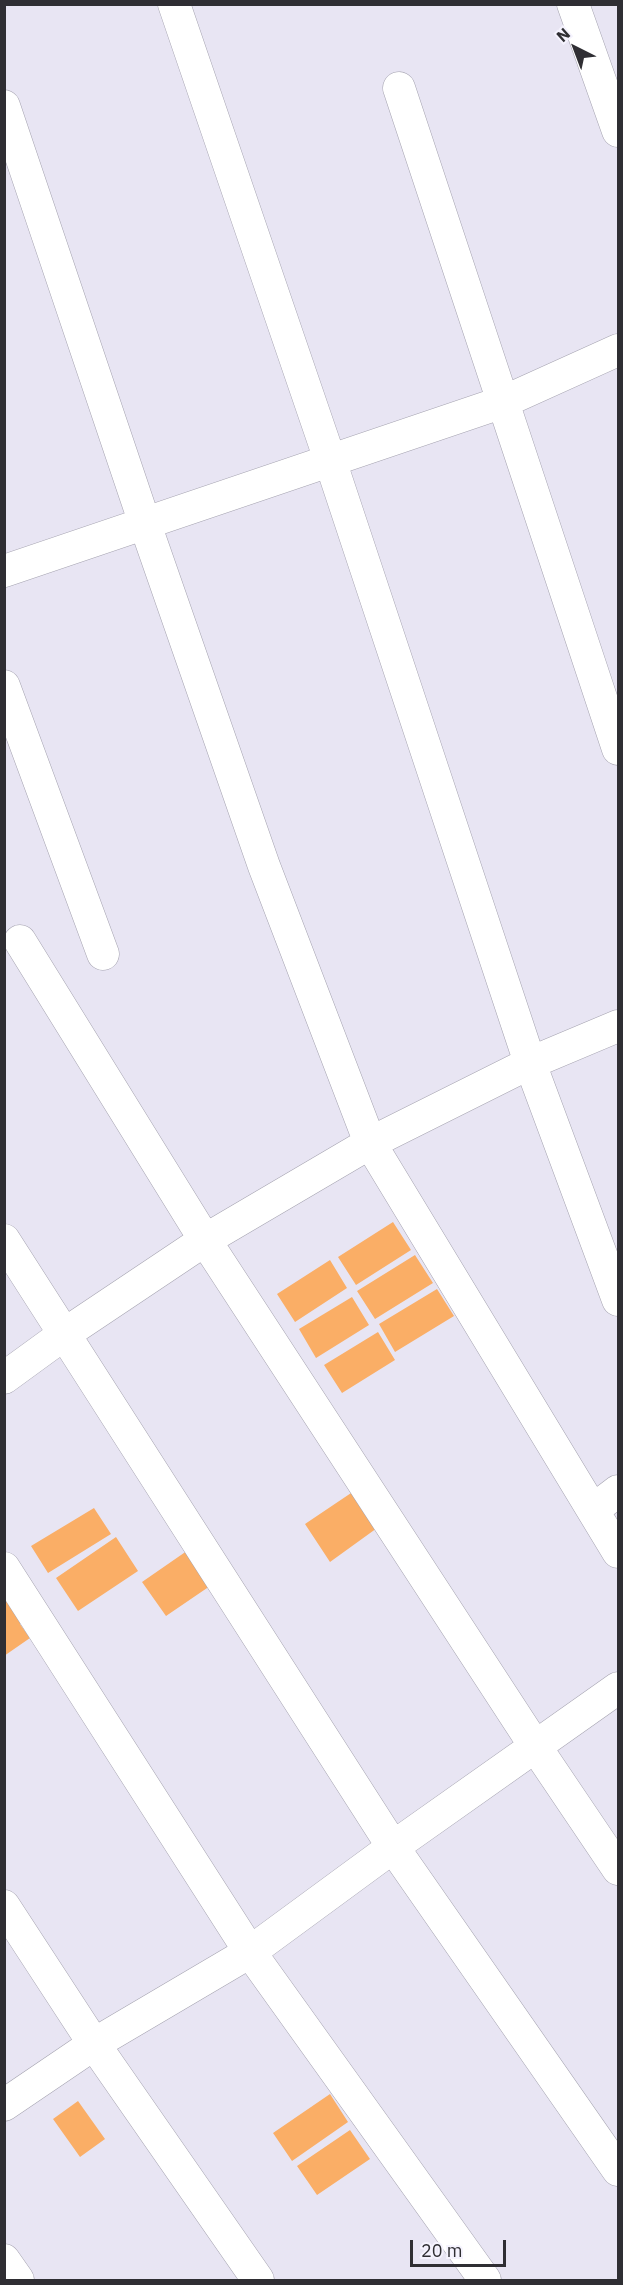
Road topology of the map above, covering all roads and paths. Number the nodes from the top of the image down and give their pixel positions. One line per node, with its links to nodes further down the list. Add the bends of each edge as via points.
1 (174, 4): 8 (street)
2 (573, 4): 5 (street)
3 (399, 88): 7 (street)
4 (4, 105): 9 (street)
5 (618, 131)
6 (618, 350): 7 (street)
7 (503, 402): 8 (street); 12 (street)
8 (330, 460): 9 (street); 16 (street)
9 (145, 524): 10 (street); 17 (street, via 264,866)
10 (4, 571)
11 (4, 686): 14 (street)
12 (618, 749)
13 (20, 941): 19 (street)
14 (103, 954)
15 (618, 1026): 16 (street)
16 (530, 1063): 17 (street); 20 (street)
17 (370, 1143): 19 (street); 24 (street)
18 (4, 1240): 21 (street)
19 (205, 1240): 21 (street); 28 (street)
20 (618, 1300)
21 (63, 1335): 22 (street); 29 (street)
22 (4, 1378)
23 (618, 1491): 24 (street)
24 (593, 1510): 25 (street)
25 (618, 1551)
26 (4, 1568): 32 (street)
27 (618, 1688): 28 (street)
28 (534, 1746): 29 (street); 30 (street)
29 (393, 1847): 32 (street); 35 (street)
30 (618, 1869)
31 (4, 1906): 33 (street)
32 (250, 1952): 33 (street); 39 (street)
33 (94, 2044): 34 (street); 38 (street)
34 (4, 2105)
35 (618, 2170)
36 (4, 2260): 37 (street)
37 (18, 2280)
38 (258, 2280)
39 (485, 2280)

